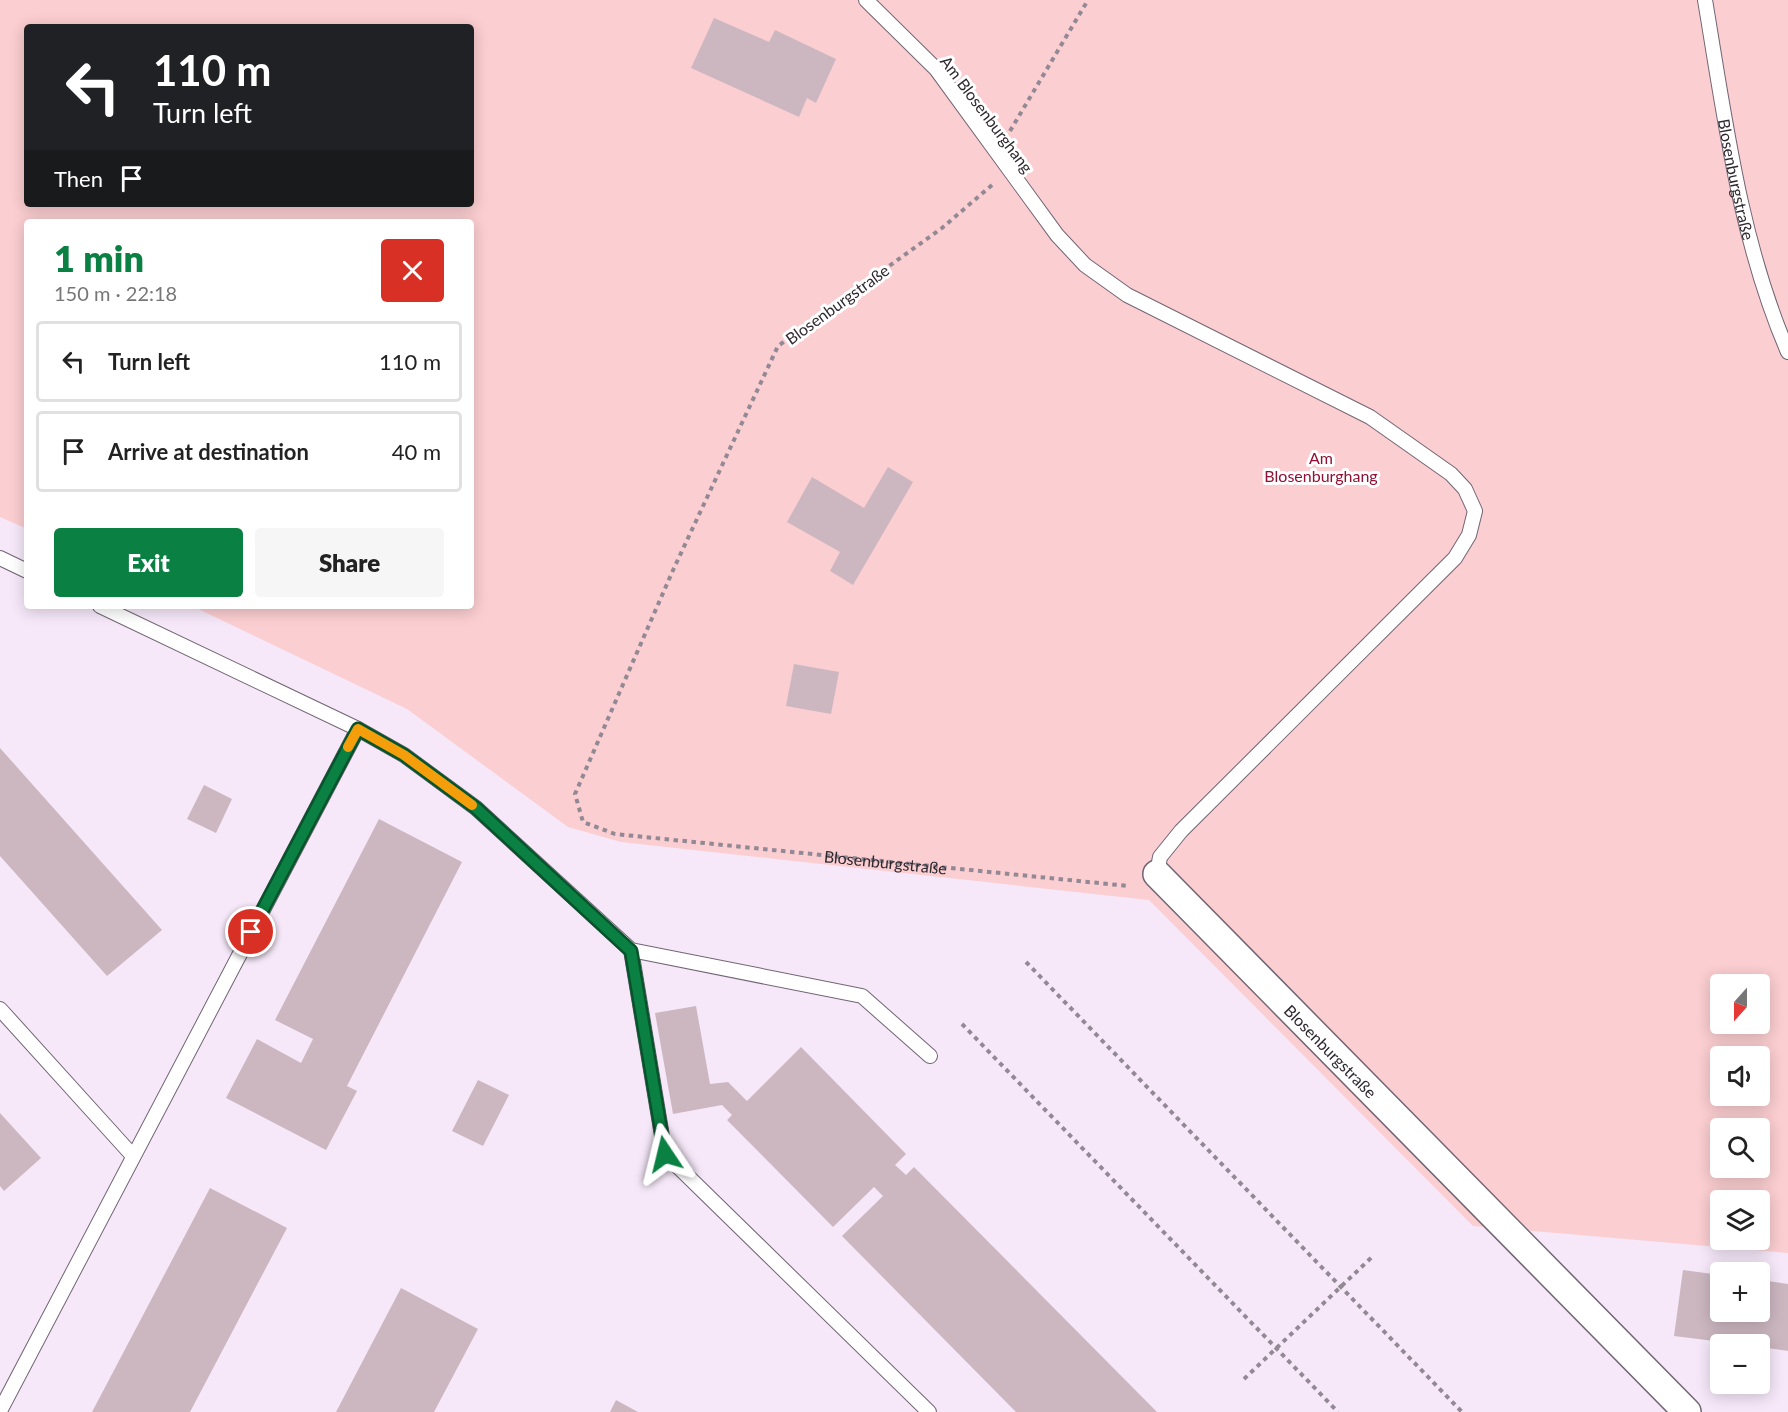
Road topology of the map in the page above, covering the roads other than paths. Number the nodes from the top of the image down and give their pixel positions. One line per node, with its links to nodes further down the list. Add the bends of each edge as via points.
1 (866, 0): 8 (lane, Am Blosenburghang, via 936,69 1058,235 1085,265 1127,295 1370,417 1451,474 1465,489 1475,511 1469,535 1455,558 1181,831 1160,857)
2 (1706, 0): 3 (lane, Blosenburgstraße, via 1734,176 1770,311)
3 (1788, 352)
4 (0, 558): 5 (lane)
5 (24, 570)
6 (106, 609): 7 (lane)
7 (358, 729): 9 (lane, via 404,755 476,808); 12 (lane)
8 (1157, 874): 15 (street, Blosenburgstraße)
9 (631, 951): 11 (lane, via 862,996); 14 (lane, via 665,1154)
10 (0, 1009): 12 (lane)
11 (930, 1056)
12 (133, 1156): 13 (lane)
13 (1, 1407)
14 (929, 1412)
15 (1687, 1412)

